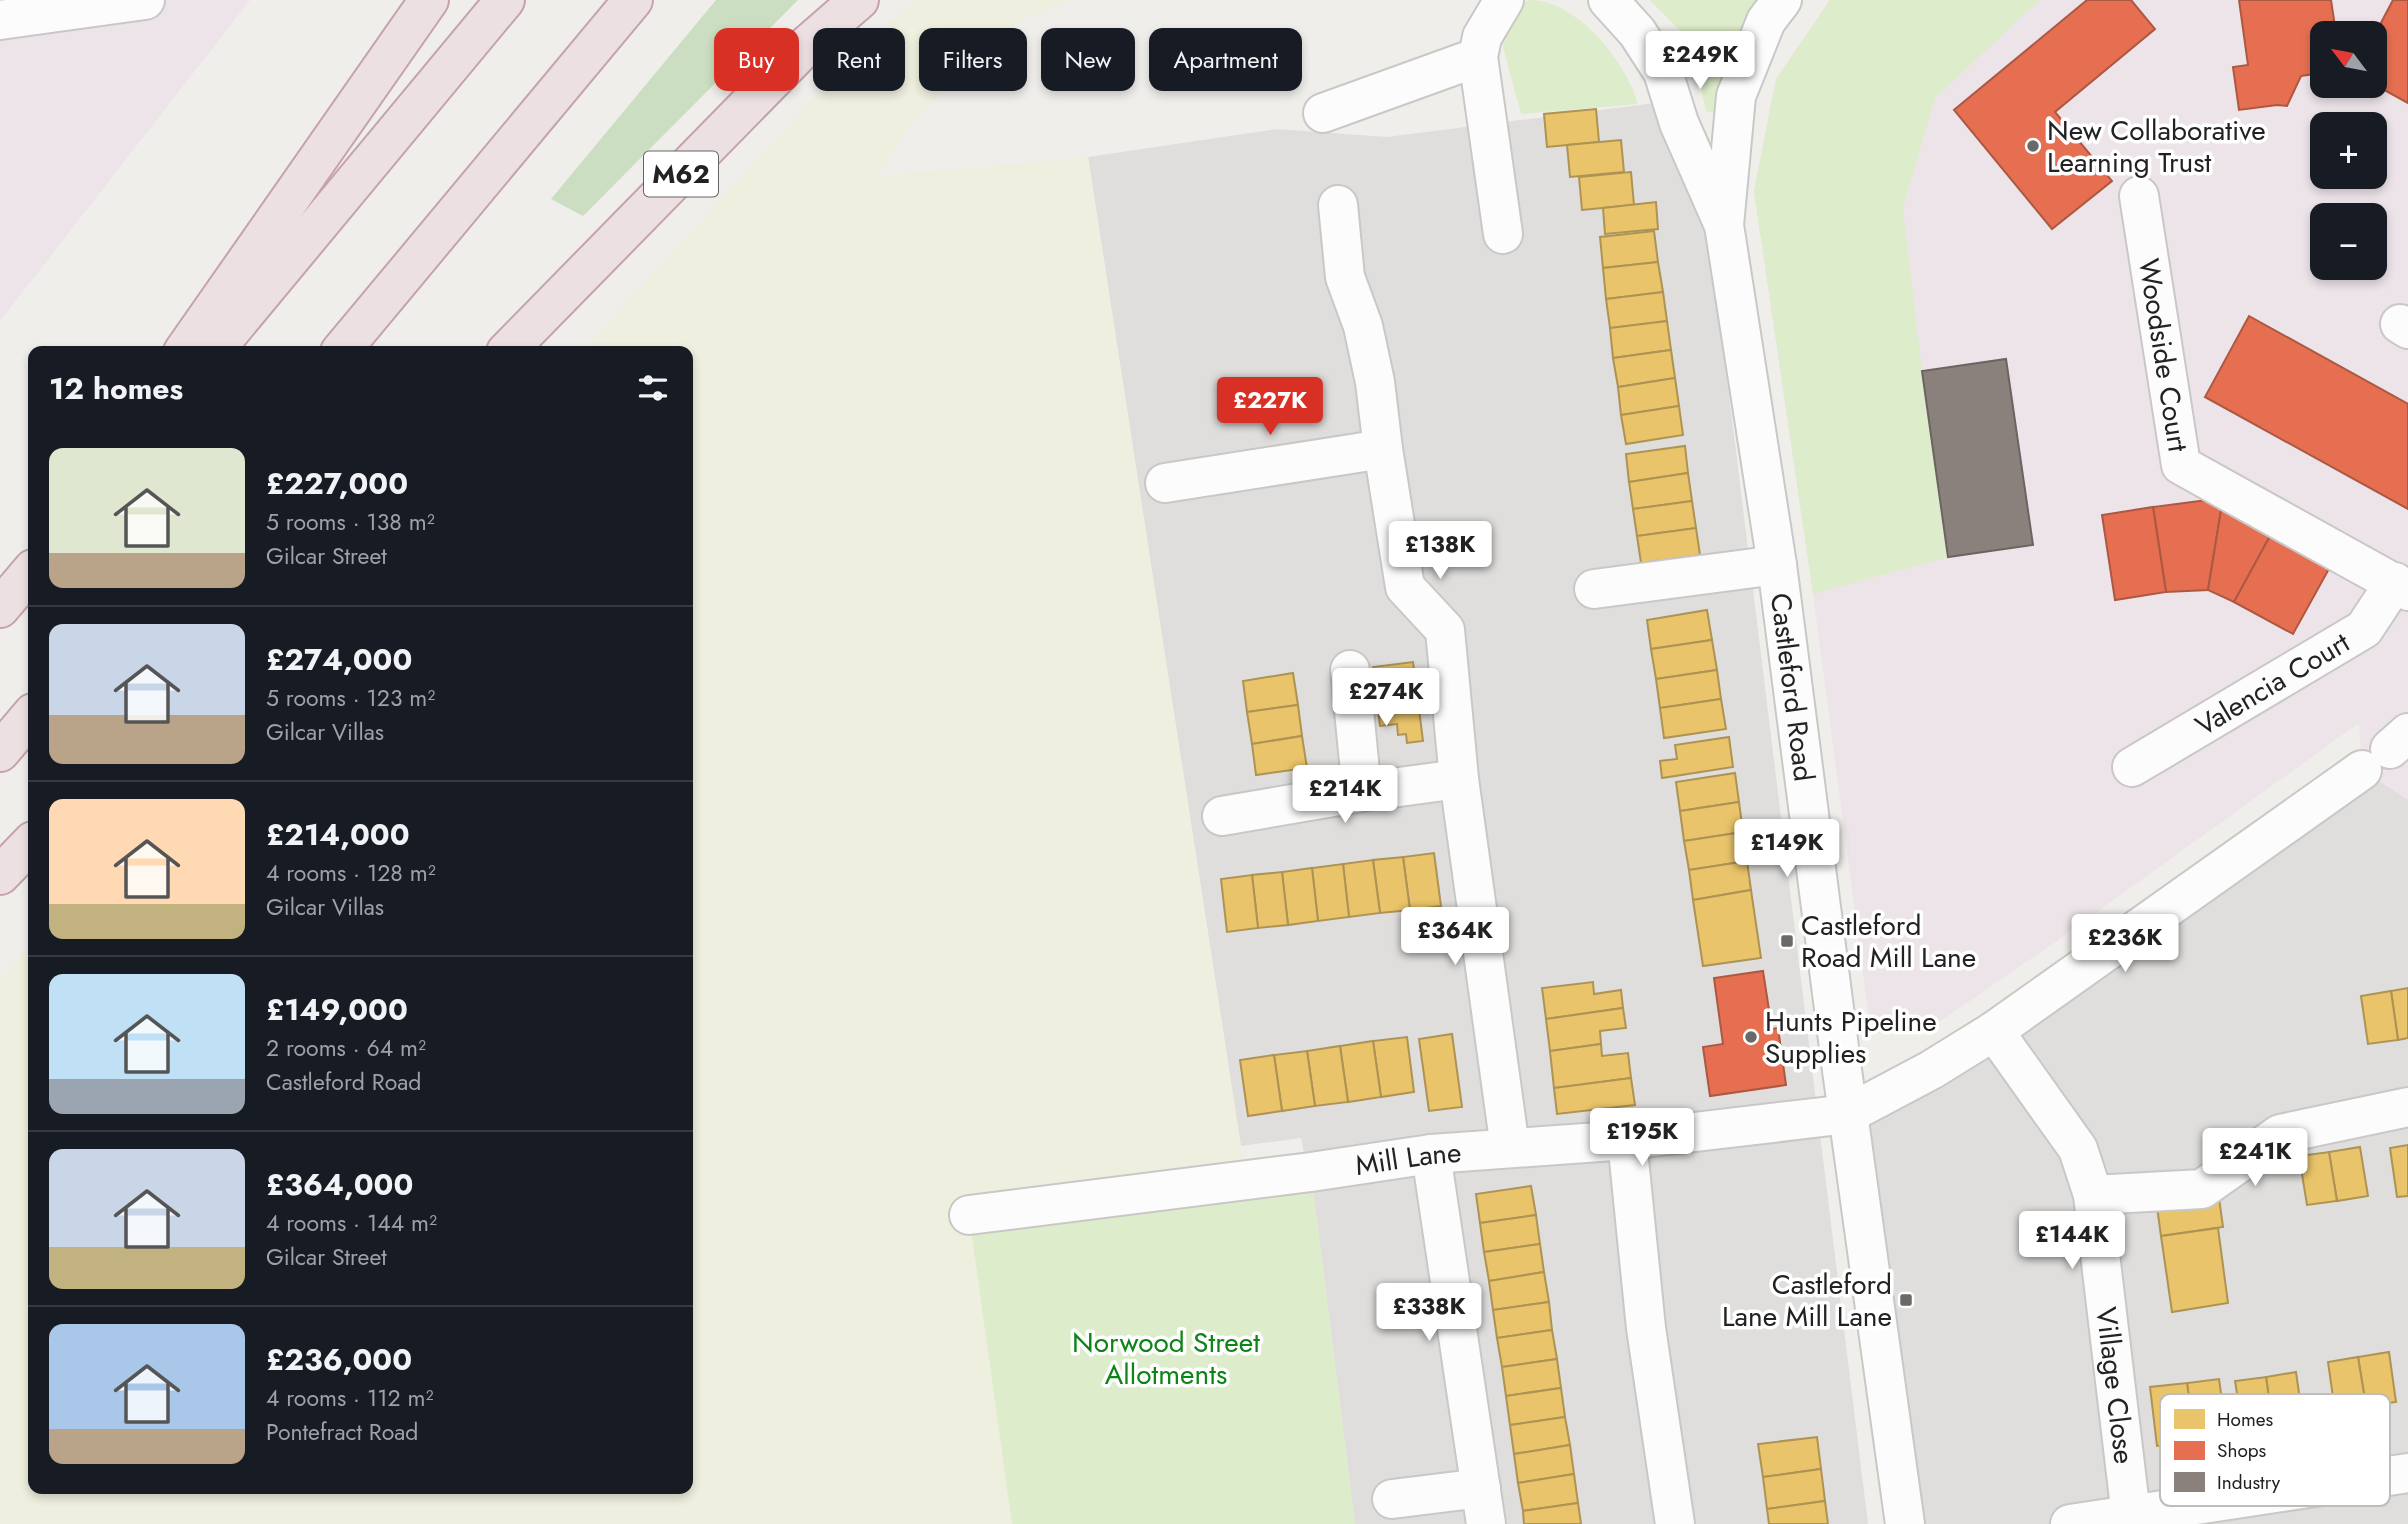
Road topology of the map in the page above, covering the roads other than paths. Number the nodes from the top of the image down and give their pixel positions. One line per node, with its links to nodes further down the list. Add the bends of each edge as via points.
1 (145, 0): 9 (street)
2 (429, 0): 16 (highway)
3 (505, 0): 17 (highway)
4 (633, 0): 18 (highway)
5 (859, 0): 19 (highway, M62, via 806,46)
6 (1504, 0): 10 (street, via 1482,37)
7 (1608, 0): 14 (street, Castleford Road, via 1637,32 1663,72 1679,122)
8 (1782, 0): 14 (street, Castleford Road, via 1766,21 1736,96)
9 (0, 20)
10 (1478, 57): 11 (street); 15 (street)
11 (1323, 113)
12 (2139, 195): 23 (street, Woodside Court, via 2181,465)
13 (1338, 205): 20 (street, via 1345,276 1363,326)
14 (1724, 225): 22 (street, Castleford Road)
15 (1503, 234)
16 (187, 346)
17 (218, 346)
18 (345, 346)
19 (512, 346)
20 (1383, 449): 21 (street); 30 (street, via 1405,587 1445,630)
21 (1166, 484)
22 (1777, 565): 24 (street); 37 (street, Castleford Road)
23 (2401, 587): 29 (street, Valencia Court, via 2364,629)
24 (1594, 589)
25 (1350, 670): 31 (street)
26 (28, 719): 28 (highway)
27 (2386, 751): 35 (street)
28 (0, 752)
29 (2132, 767)
30 (1459, 779): 31 (street); 39 (street)
31 (1362, 792): 32 (street)
32 (1222, 816)
33 (28, 846): 34 (highway)
34 (0, 875)
35 (1994, 1031): 37 (street); 41 (street, Village Close, via 2078,1149)
36 (2408, 1107): 41 (street, via 2280,1134 2202,1189)
37 (1848, 1114): 38 (street, Mill Lane); 50 (street, Castleford Road)
38 (1627, 1140): 39 (street, Mill Lane); 49 (street, via 1646,1328)
39 (1510, 1148): 40 (street, Mill Lane)
40 (1431, 1154): 42 (street, Mill Lane); 46 (street)
41 (2093, 1195): 48 (street, Village Close)
42 (969, 1215)
43 (2408, 1473): 44 (street)
44 (2390, 1476)
45 (1392, 1499): 46 (street)
46 (1483, 1506)
47 (2214, 1506): 48 (street)
48 (2132, 1520): 51 (street)
49 (1675, 1524)
50 (1905, 1524)
51 (2070, 1524)

